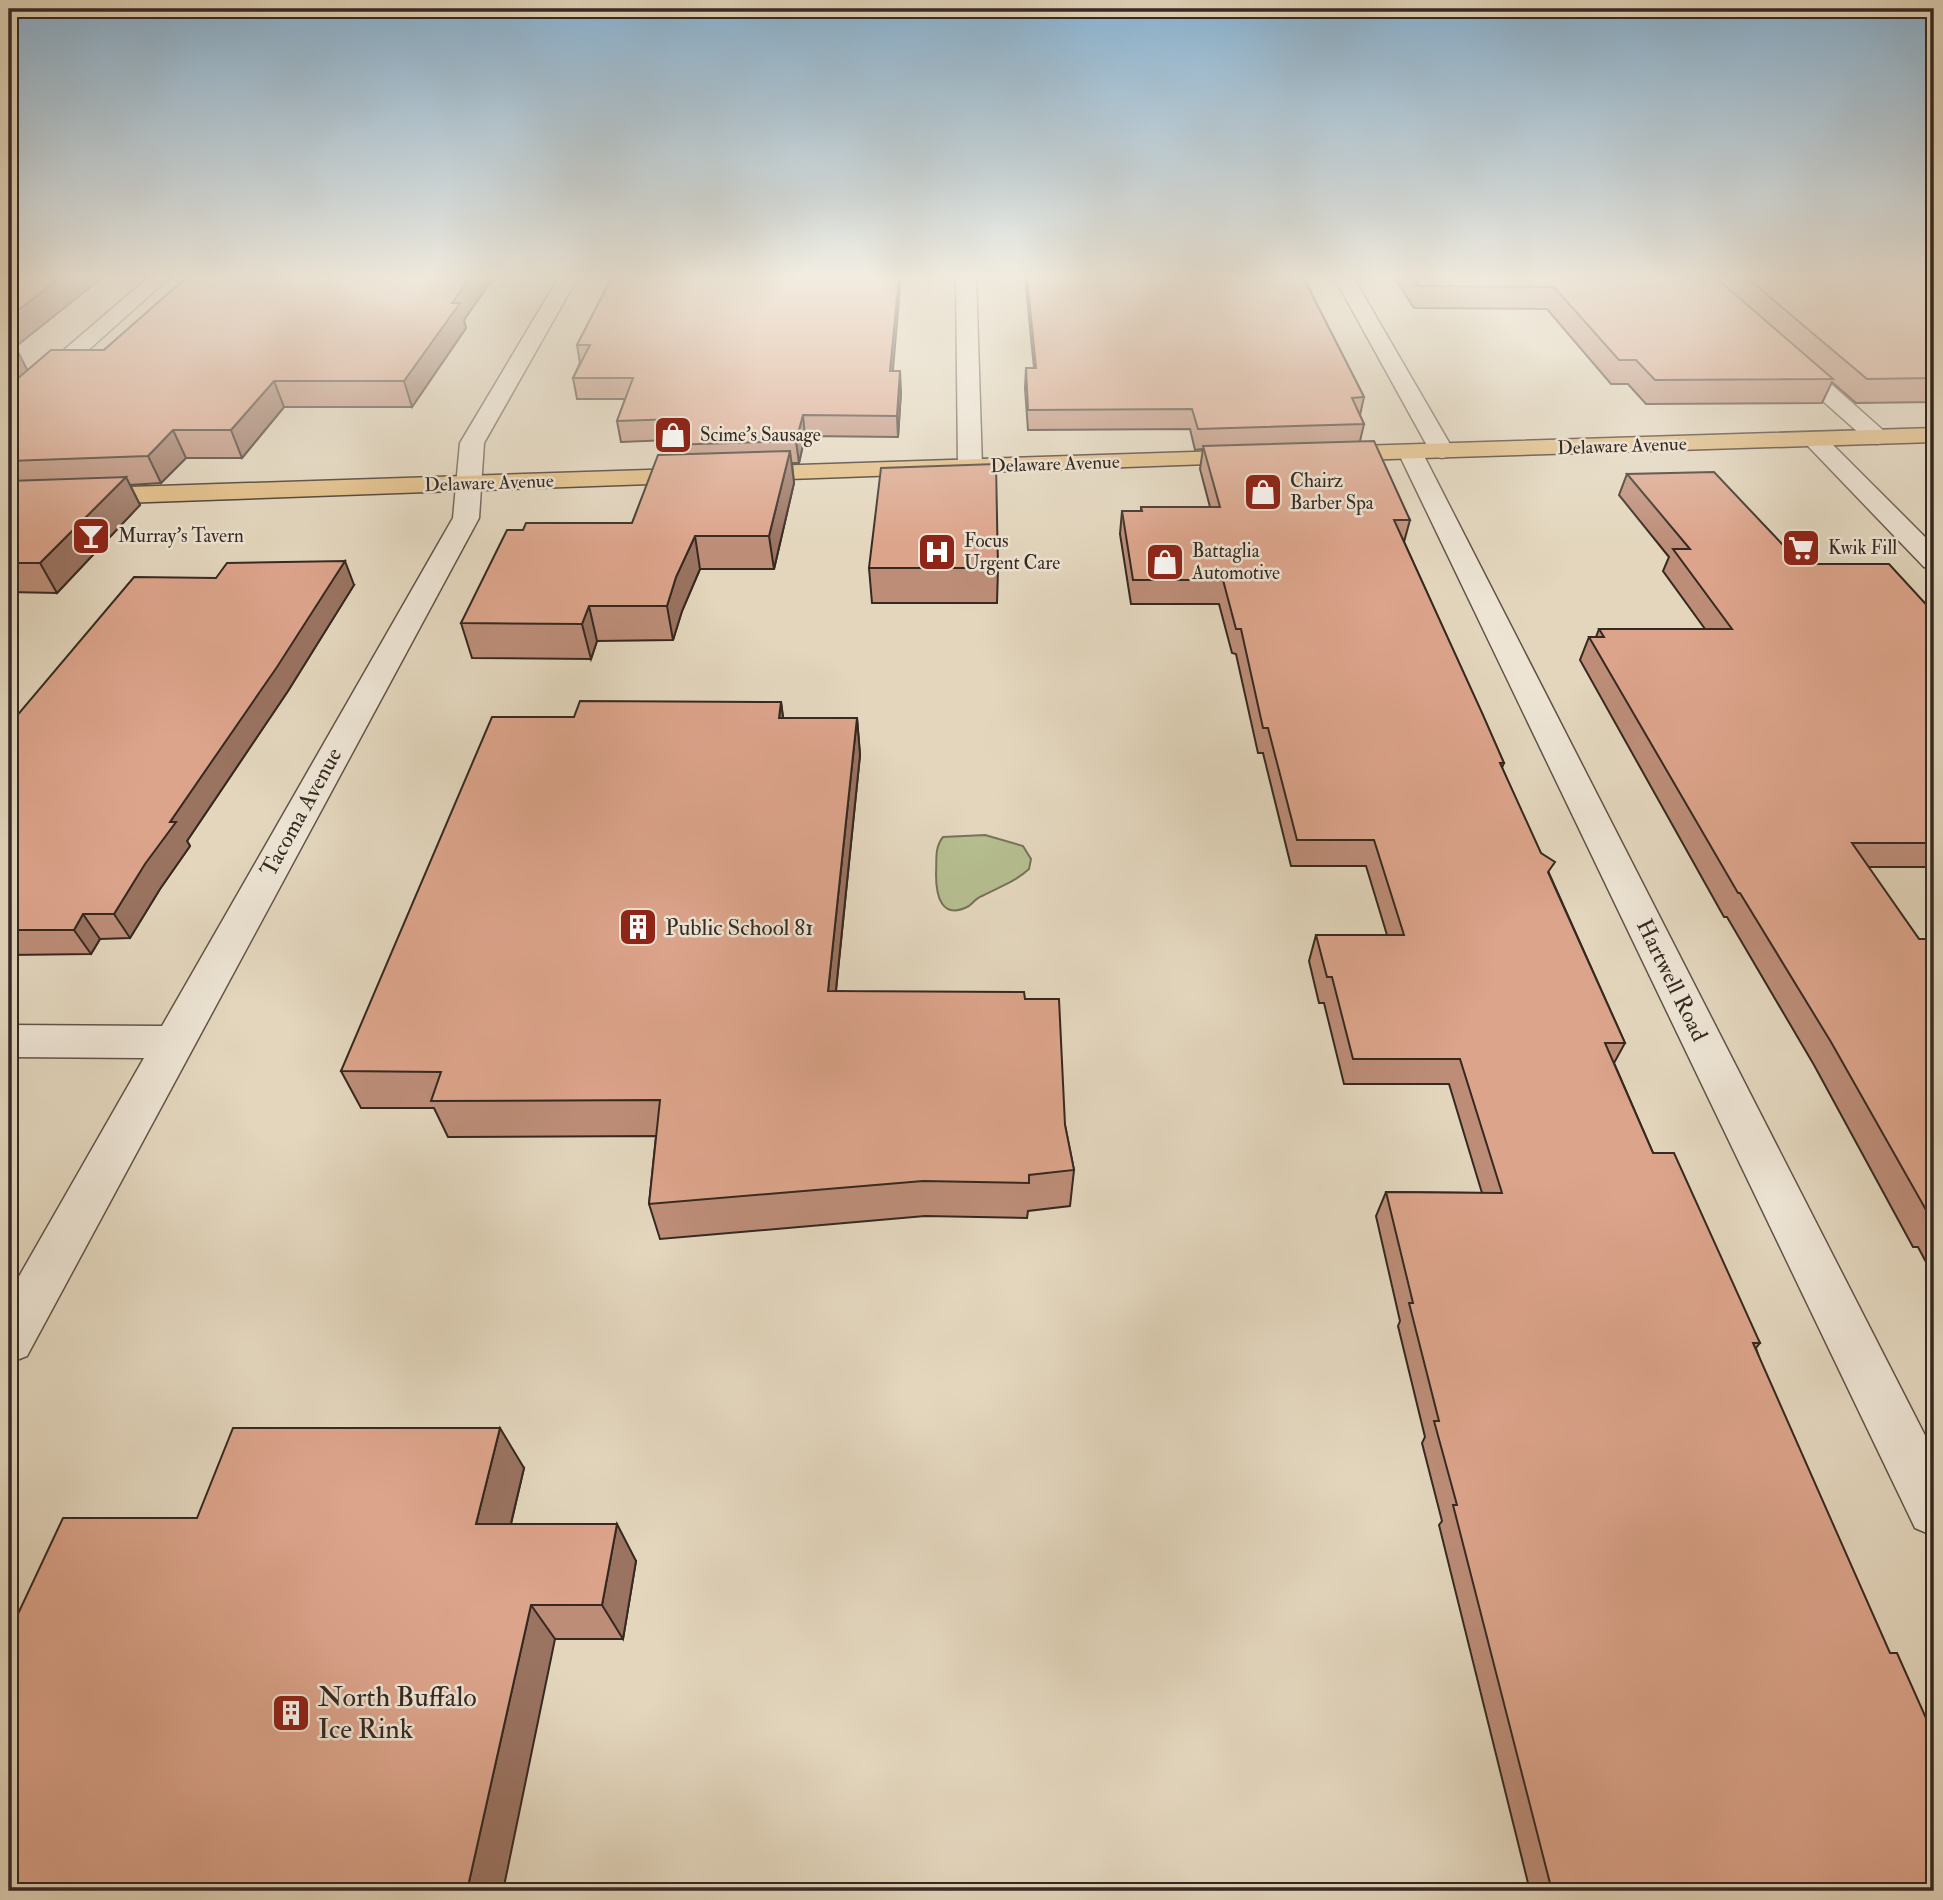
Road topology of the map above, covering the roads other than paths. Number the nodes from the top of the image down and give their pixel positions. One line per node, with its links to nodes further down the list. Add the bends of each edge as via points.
1 (59, 366): 6 (street)
2 (517, 366): 14 (street, Tacoma Avenue, via 472,443)
3 (968, 366): 13 (street)
4 (1385, 366): 10 (street, Hartwell Road)
5 (1797, 366): 8 (street)
6 (9, 409)
7 (1934, 435): 8 (main road, Delaware Avenue)
8 (1877, 437): 9 (main road, Delaware Avenue)
9 (1814, 439): 10 (main road, Delaware Avenue); 16 (street)
10 (1426, 451): 11 (main road, Delaware Avenue); 20 (street, Hartwell Road)
11 (1300, 455)
12 (1272, 456): 13 (main road, Delaware Avenue)
13 (970, 467): 14 (main road, Delaware Avenue)
14 (469, 483): 15 (main road, Delaware Avenue); 18 (street, Tacoma Avenue, via 466,518)
15 (9, 499)
16 (1934, 561)
17 (9, 1041): 18 (street)
18 (173, 1041): 19 (street, Tacoma Avenue)
19 (9, 1340)
20 (1934, 1509)

